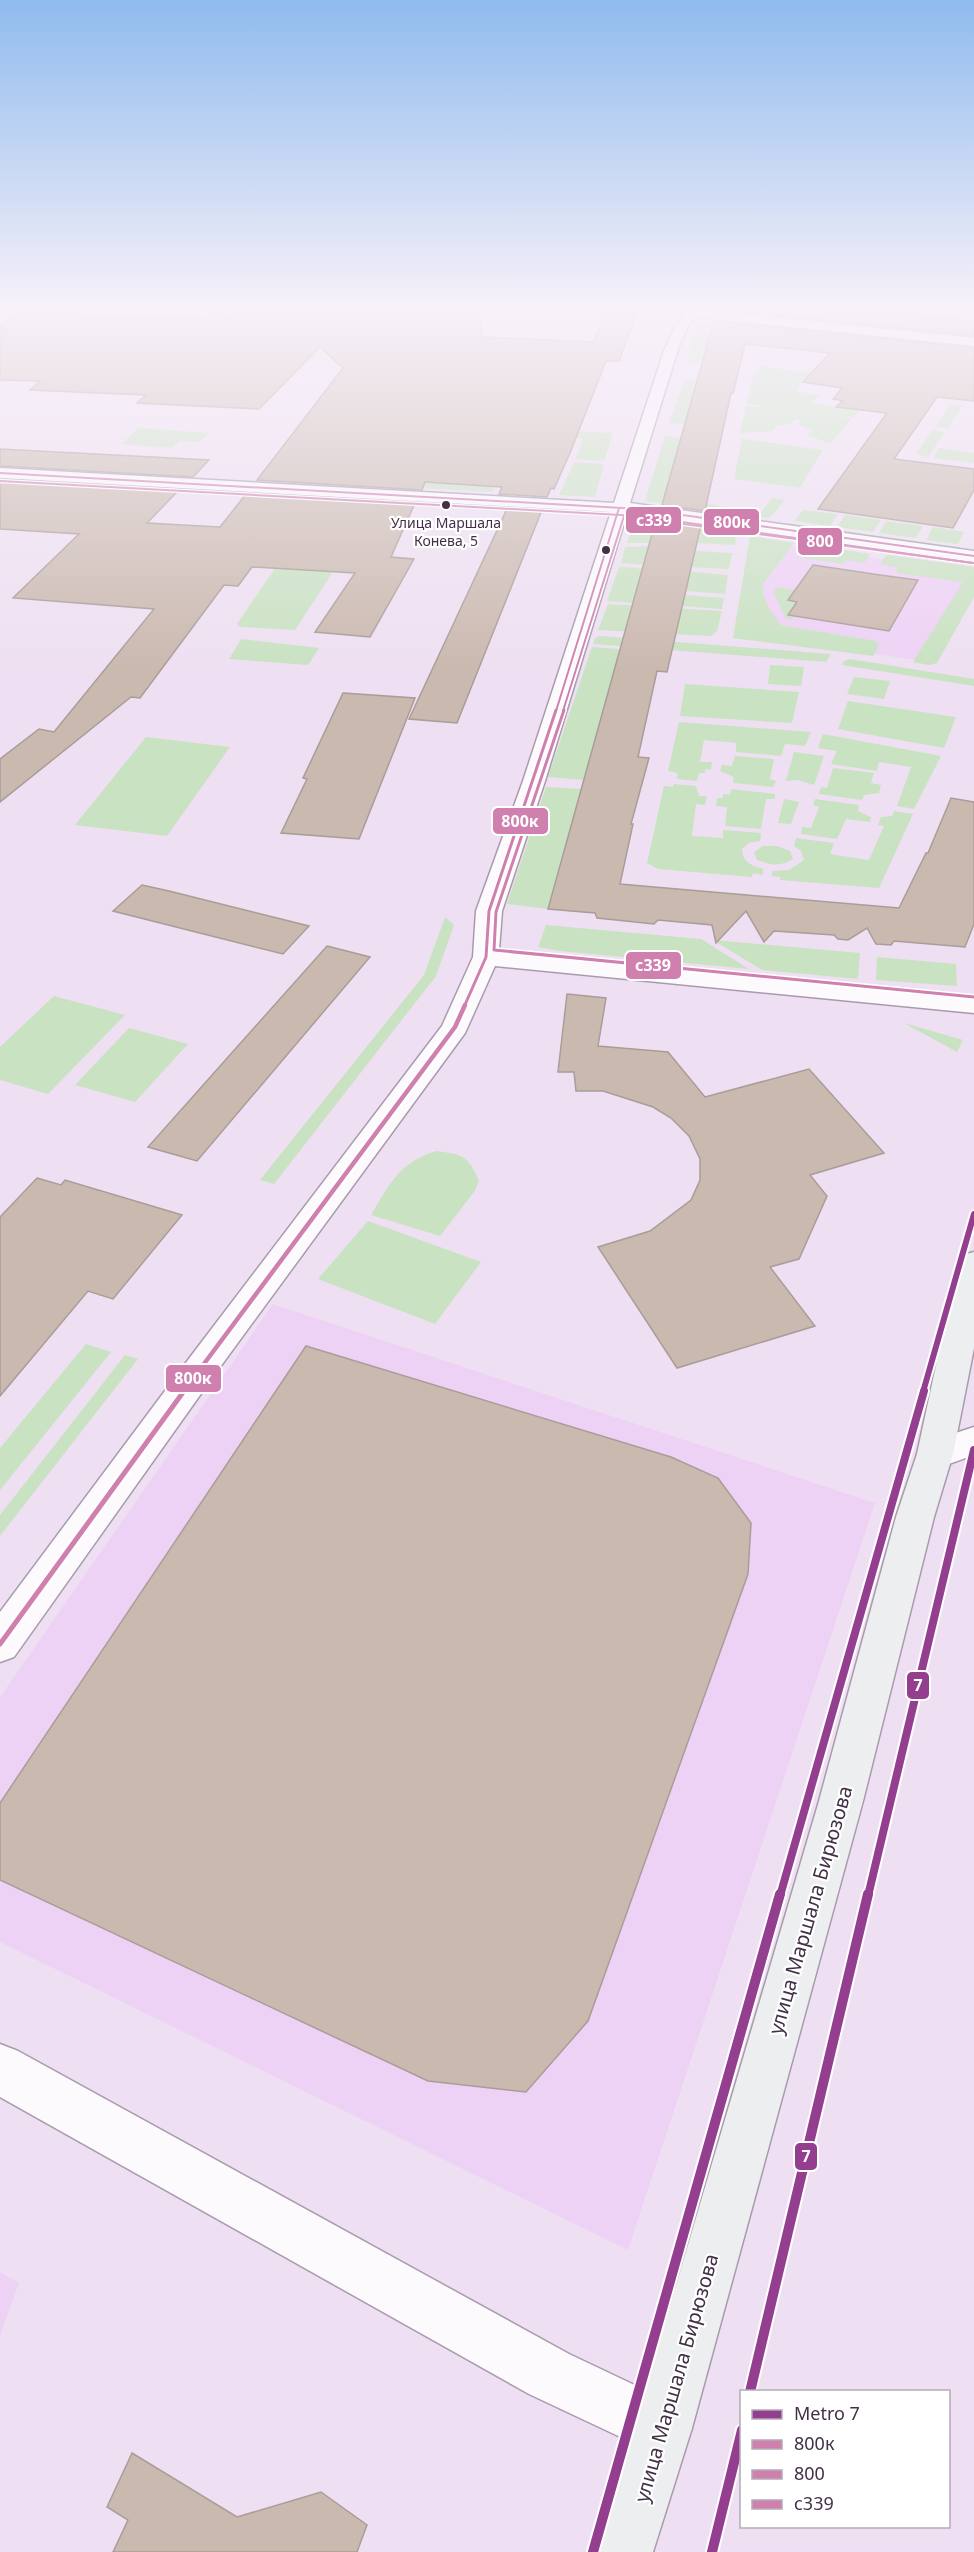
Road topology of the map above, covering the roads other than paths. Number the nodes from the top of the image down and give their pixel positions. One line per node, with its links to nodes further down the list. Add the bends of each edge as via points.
1 (644, 430): 3 (street)
2 (0, 473): 3 (street)
3 (619, 508): 4 (street); 5 (street, via 489,911)
4 (974, 556)
5 (486, 957): 6 (street); 9 (street, via 455,1027)
6 (974, 1005)
7 (974, 1263): 8 (main road, улица Маршала Бирюзова)
8 (955, 1448): 11 (main road, улица Маршала Бирюзова, via 915,1517 841,1801)
9 (0, 1644)
10 (0, 2069): 11 (street, via 549,2374)
11 (663, 2428): 12 (main road, улица Маршала Бирюзова)
12 (623, 2552)

